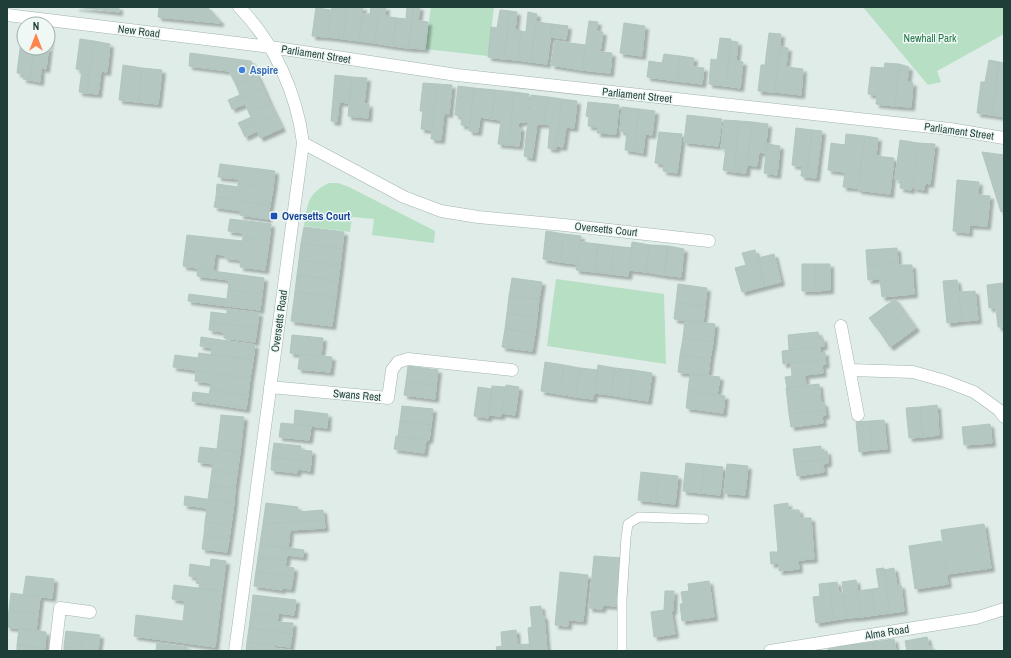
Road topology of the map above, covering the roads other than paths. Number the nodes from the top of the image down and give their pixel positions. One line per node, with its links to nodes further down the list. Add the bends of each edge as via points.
1 (239, 7): 3 (street, Oversetts Road, via 259,29)
2 (7, 15): 3 (street, New Road)
3 (270, 47): 4 (street, Parliament Street, via 457,75 943,128); 5 (street, Oversetts Road, via 295,102)
4 (1004, 138)
5 (303, 143): 6 (street, Oversetts Court, via 404,197 441,211); 10 (street, Oversetts Road)
6 (709, 241)
7 (841, 326): 9 (street)
8 (512, 370): 10 (street, Swans Rest, via 408,359 398,362 392,370 388,398)
9 (850, 370): 11 (street); 12 (street, via 913,372 945,381 974,392 999,410)
10 (270, 387): 17 (street, Oversetts Road)
11 (858, 414)
12 (1004, 417)
13 (704, 519): 18 (lane, via 639,517 628,524 622,591)
14 (1004, 609): 19 (street, Alma Road, via 976,618)
15 (90, 612): 16 (street, via 60,608)
16 (55, 651)
17 (235, 651)
18 (622, 651)
19 (770, 651)

